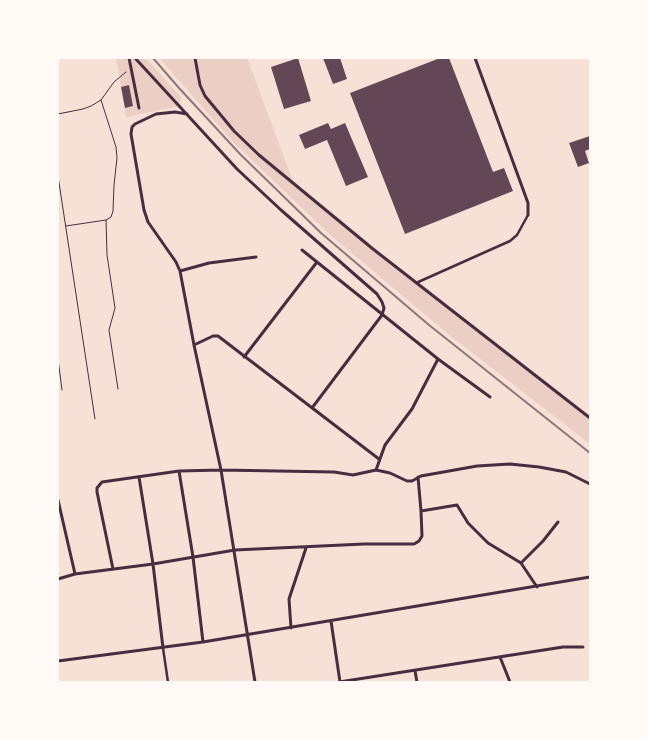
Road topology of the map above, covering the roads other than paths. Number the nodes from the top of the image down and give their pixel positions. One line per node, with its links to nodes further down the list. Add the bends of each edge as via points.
1 (129, 58): 5 (street)
2 (135, 58): 6 (street)
3 (195, 58): 12 (street, via 205,96 234,131)
4 (475, 58): 7 (street, via 528,203)
5 (139, 108)
6 (187, 114): 11 (street, via 156,114 135,124 131,134 148,222); 13 (street, via 280,210 377,294 384,308)
7 (528, 215): 12 (street, via 510,241)
8 (302, 250): 10 (street)
9 (256, 257): 11 (street, via 209,263)
10 (317, 262): 13 (street); 15 (street)
11 (180, 271): 14 (street)
12 (416, 283): 19 (street)
13 (382, 315): 16 (street); 18 (street)
14 (194, 345): 15 (street, via 218,336); 21 (street)
15 (244, 357): 18 (street)
16 (438, 359): 17 (street); 20 (street, via 412,409)
17 (490, 397)
18 (312, 408): 20 (street)
19 (590, 418)
20 (379, 459): 22 (street)
21 (221, 470): 22 (street, via 352,475); 23 (street); 31 (street)
22 (376, 470): 25 (street, via 407,481)
23 (179, 471): 24 (street); 32 (street)
24 (139, 477): 34 (street); 35 (street, via 102,482 98,488)
25 (418, 477): 26 (street, via 478,466 526,465 566,472); 28 (street)
26 (590, 484)
27 (58, 500): 36 (street)
28 (421, 511): 30 (street, via 422,536 414,544); 33 (street, via 457,505 468,523 488,543)
29 (558, 522): 33 (street)
30 (306, 548): 31 (street); 41 (street, via 289,599)
31 (235, 550): 32 (street); 42 (street)
32 (193, 557): 34 (street); 43 (street)
33 (521, 563): 39 (street)
34 (153, 564): 35 (street); 45 (street)
35 (113, 569): 36 (street)
36 (75, 574): 38 (street)
37 (590, 578): 39 (street)
38 (58, 579)
39 (537, 587): 40 (street)
40 (331, 621): 41 (street); 51 (street)
41 (291, 628): 42 (street)
42 (248, 635): 43 (street); 50 (street)
43 (203, 642): 45 (street)
44 (583, 647): 46 (street, via 563,646)
45 (163, 648): 47 (street); 49 (street)
46 (500, 657): 48 (street); 53 (street)
47 (58, 661)
48 (415, 670): 51 (street); 52 (street)
49 (168, 682)
50 (255, 682)
51 (339, 682)
52 (417, 682)
53 (510, 682)

